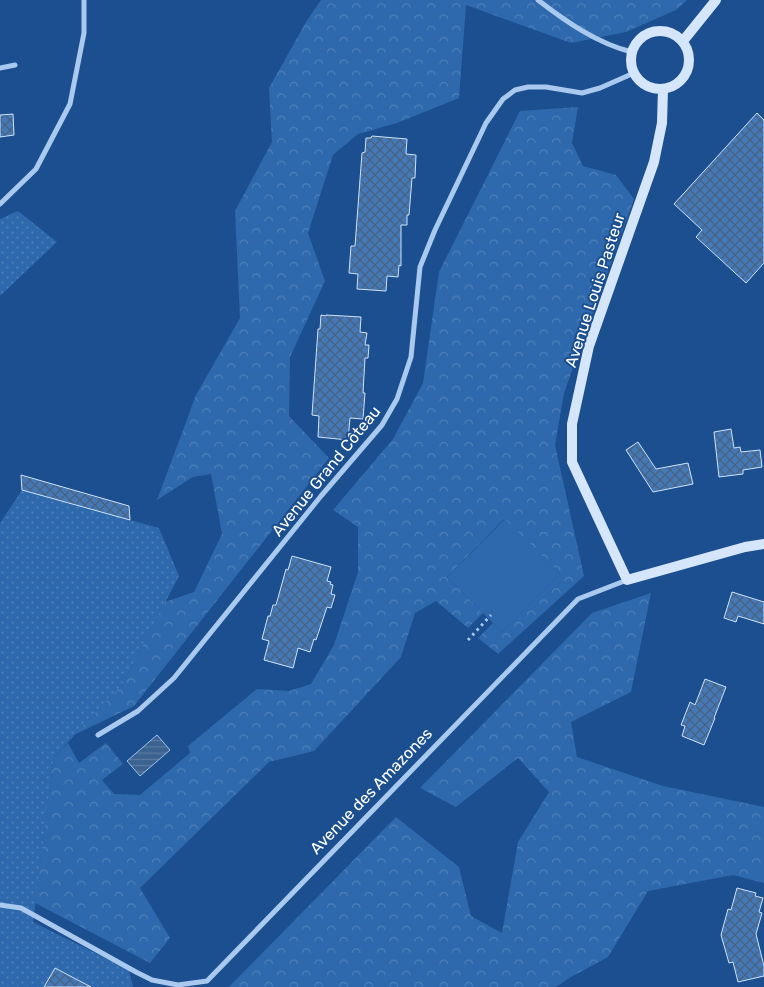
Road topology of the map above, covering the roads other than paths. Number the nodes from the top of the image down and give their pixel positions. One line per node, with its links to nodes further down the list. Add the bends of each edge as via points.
1 (84, 0): 10 (street, via 84,33 70,104 36,169)
2 (538, 0): 5 (street, via 590,34)
3 (716, 0): 4 (street)
4 (683, 41): 5 (street, via 675,34 654,31 636,43); 9 (street, via 688,49 689,67 679,82)
5 (632, 52): 8 (street)
6 (15, 65): 7 (street)
7 (0, 68)
8 (634, 73): 9 (street, via 647,86); 13 (street, Avenue Grand Côteau, via 582,93 528,87 515,90 503,99 486,123 420,267 411,357 397,399 382,425 174,678 138,711)
9 (663, 89): 12 (street, Avenue Louis Pasteur, via 662,123 654,162 589,346 572,424 572,462)
10 (0, 204)
11 (764, 544): 12 (street, Avenue des Amazones)
12 (627, 580): 14 (street, Avenue des Amazones, via 578,599 207,981 178,985 152,980 21,908)
13 (98, 736)
14 (0, 905)

